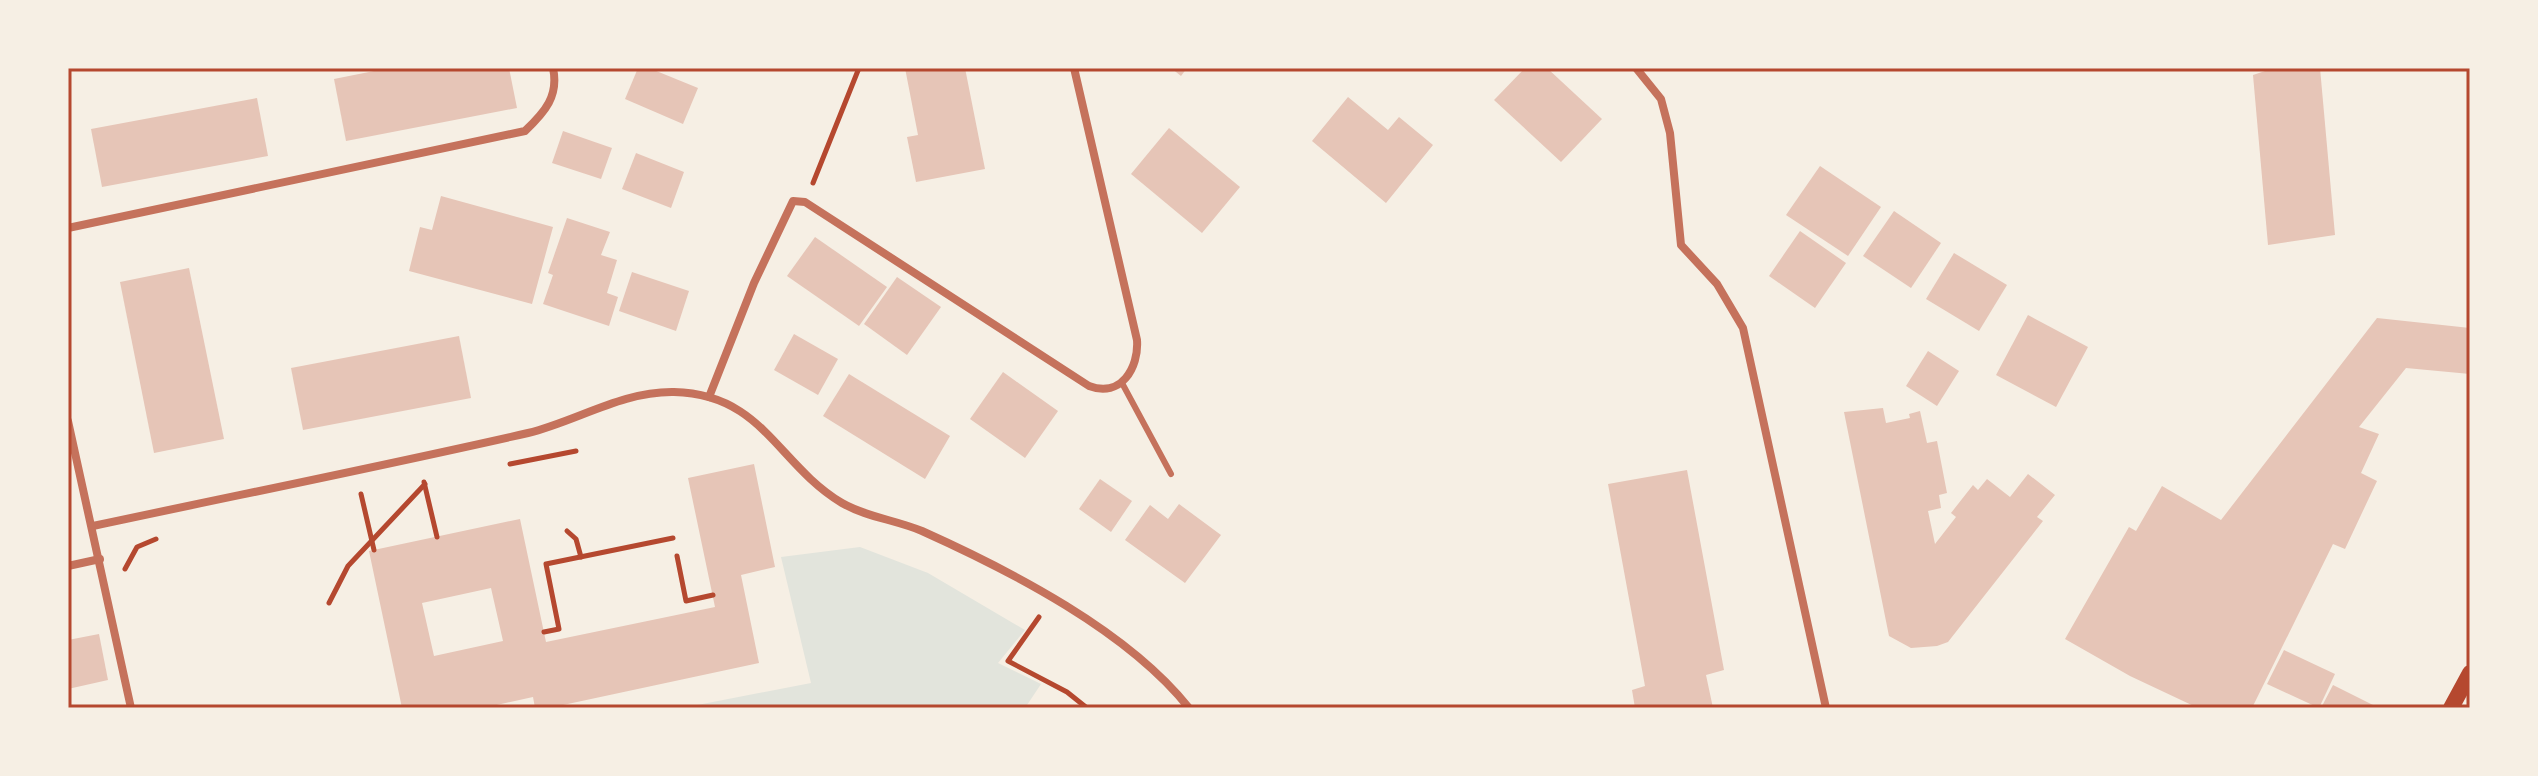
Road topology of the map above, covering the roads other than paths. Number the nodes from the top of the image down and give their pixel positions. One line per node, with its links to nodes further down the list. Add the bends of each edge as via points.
1 (553, 68): 4 (street, via 556,84 551,99 525,131)
2 (1074, 68): 5 (street, via 1137,340 1137,360)
3 (1636, 68): 16 (street, via 1661,99 1670,133 1681,245 1717,284 1743,328)
4 (68, 228)
5 (1122, 383): 6 (street, via 1089,386 805,202 793,201); 8 (lane)
6 (709, 397): 9 (street, via 646,394 537,431); 15 (street, via 761,425 808,478 844,504 968,553 1078,615 1142,657)
7 (68, 421): 9 (street)
8 (1171, 474)
9 (93, 526): 10 (street)
10 (100, 559): 11 (street); 14 (street)
11 (68, 566)
12 (2470, 673): 13 (main road)
13 (2459, 702)
14 (131, 708)
15 (1189, 708)
16 (1826, 708)

